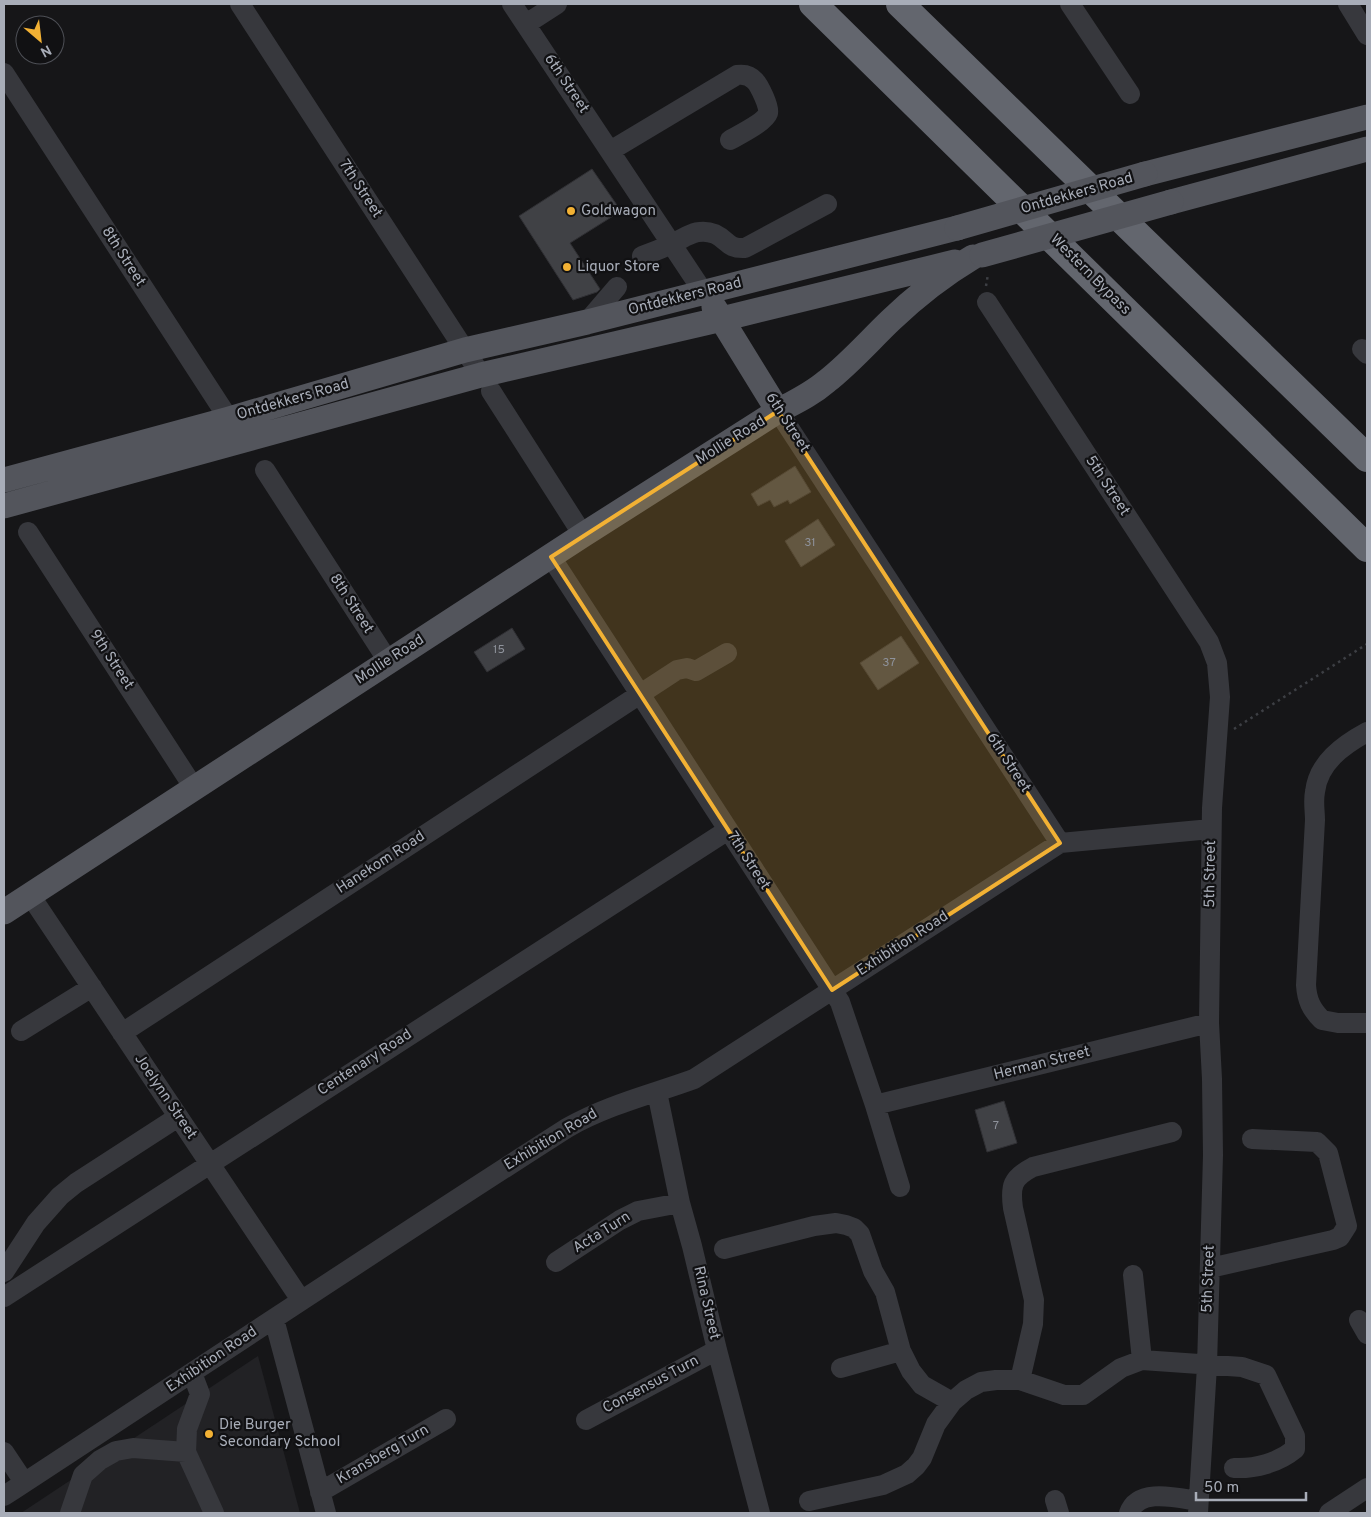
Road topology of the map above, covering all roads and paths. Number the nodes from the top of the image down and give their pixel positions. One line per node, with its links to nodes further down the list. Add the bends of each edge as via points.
1 (240, 4): 23 (street, 7th Street)
2 (512, 4): 8 (street, 6th Street)
3 (557, 4): 8 (street)
4 (813, 4): 33 (highway, Western Bypass)
5 (900, 4): 28 (highway)
6 (1070, 4): 11 (street)
7 (1348, 4): 9 (street)
8 (526, 24): 15 (street, 6th Street)
9 (1367, 35)
10 (4, 73): 26 (street, 8th Street)
11 (1130, 94)
12 (1367, 117): 20 (main road, Ontdekkers Road, bridge)
13 (730, 140): 15 (street, via 763,120 768,113 768,106 754,80 745,74 737,74)
14 (1367, 149): 18 (main road, Ontdekkers Road, bridge)
15 (610, 151): 17 (street, 6th Street)
16 (827, 204): 17 (street, via 745,248 731,247 720,237 702,231 690,233)
17 (672, 244): 19 (street); 20 (street, 6th Street)
18 (983, 255): 21 (path); 22 (main road, Ontdekkers Road); 25 (main road, Mollie Road, via 947,273 923,291 827,382)
19 (642, 256)
20 (704, 293): 22 (main road, 6th Street); 23 (main road, Ontdekkers Road)
21 (987, 302): 40 (street, 5th Street, via 1209,642 1220,682)
22 (722, 319): 24 (main road, Ontdekkers Road); 25 (main road, 6th Street)
23 (465, 350): 24 (street, 7th Street); 26 (main road, Ontdekkers Road)
24 (486, 383): 27 (main road, Ontdekkers Road); 32 (street, 7th Street)
25 (778, 411): 32 (main road, Mollie Road); 44 (street, 6th Street)
26 (229, 419): 27 (street, 8th Street); 30 (main road, Ontdekkers Road)
27 (243, 441): 30 (main road, Ontdekkers Road)
28 (1367, 458)
29 (265, 470): 37 (street, 8th Street)
30 (5, 497)
31 (28, 532): 41 (street, 9th Street)
32 (583, 535): 34 (main road, Mollie Road)
33 (1367, 548)
34 (551, 557): 37 (main road, Mollie Road); 38 (street, 7th Street)
35 (1367, 644): 40 (path)
36 (727, 653): 38 (street, Hanekom Road, via 696,672 680,668)
37 (388, 662): 41 (main road, Mollie Road)
38 (640, 694): 43 (street, 7th Street); 52 (street, Hanekom Road)
39 (1367, 732): 50 (street, via 1328,761 1320,771 1314,793 1306,985 1310,1006 1322,1020)
40 (1217, 740): 42 (street, 5th Street)
41 (194, 788): 45 (main road, Mollie Road)
42 (1211, 829): 44 (street, Exhibition Road); 49 (street, 5th Street)
43 (728, 830): 48 (street, 7th Street); 58 (street, Centenary Road)
44 (1060, 843): 48 (street, Exhibition Road)
45 (30, 895): 46 (main road, Mollie Road); 47 (street, Joelynn Street)
46 (4, 912)
47 (92, 988): 51 (street); 52 (street, Joelynn Street)
48 (832, 990): 53 (street, Exhibition Road, via 694,1079); 54 (street, 7th Street, via 845,1015)
49 (1209, 1023): 54 (street, Herman Street); 63 (street, 5th Street, via 1213,1136)
50 (1367, 1024)
51 (21, 1031)
52 (122, 1033): 55 (street, Joelynn Street)
53 (657, 1092): 60 (street, Rina Street); 67 (street, Exhibition Road, via 606,1108 566,1128)
54 (875, 1105): 59 (street, 7th Street)
55 (178, 1117): 58 (street, Joelynn Street); 64 (street, via 60,1196 36,1223)
56 (1172, 1132): 75 (street, via 1033,1167 1016,1179 1011,1195 1034,1300 1033,1324)
57 (1252, 1140): 63 (street, via 1320,1144 1328,1153 1347,1226 1340,1237 1333,1240)
58 (209, 1164): 66 (street, Centenary Road); 67 (street, Joelynn Street)
59 (900, 1187)
60 (680, 1203): 62 (street, Acta Turn, via 638,1211); 69 (street, Rina Street)
61 (724, 1249): 70 (street, via 814,1226 836,1223 854,1228 860,1234 872,1271 886,1292)
62 (556, 1262)
63 (1210, 1268): 72 (street, 5th Street)
64 (4, 1272)
65 (1133, 1275): 71 (street)
66 (4, 1297)
67 (301, 1300): 68 (street, Exhibition Road)
68 (274, 1319): 74 (street, Exhibition Road); 84 (street)
69 (717, 1350): 78 (street, Consensus Turn); 91 (street, Rina Street)
70 (901, 1351): 73 (street); 76 (street, via 922,1385)
71 (1142, 1360): 72 (street); 75 (street, via 1121,1368 1083,1395 1064,1395)
72 (1207, 1366): 81 (street, via 1242,1368 1266,1375 1295,1436 1295,1449 1284,1456 1260,1467); 87 (street, 5th Street)
73 (841, 1368)
74 (192, 1373): 80 (street, via 200,1394 187,1429); 82 (street, Exhibition Road)
75 (1020, 1380): 76 (street, via 981,1382)
76 (952, 1402): 86 (street, via 936,1424 922,1458 907,1474 883,1485)
77 (446, 1419): 84 (street, Kransberg Turn)
78 (586, 1420)
79 (4, 1452): 82 (street)
80 (186, 1452): 88 (street, via 133,1448 116,1451 84,1475); 89 (street)
81 (1234, 1468)
82 (24, 1482): 85 (street, Exhibition Road)
83 (1367, 1488): 93 (street)
84 (320, 1492): 90 (street)
85 (4, 1496)
86 (809, 1501)
87 (1198, 1507): 92 (street, via 1152,1496 1136,1502)
88 (70, 1513)
89 (214, 1513)
90 (326, 1513)
91 (759, 1513)
92 (1130, 1513)
93 (1329, 1513)

